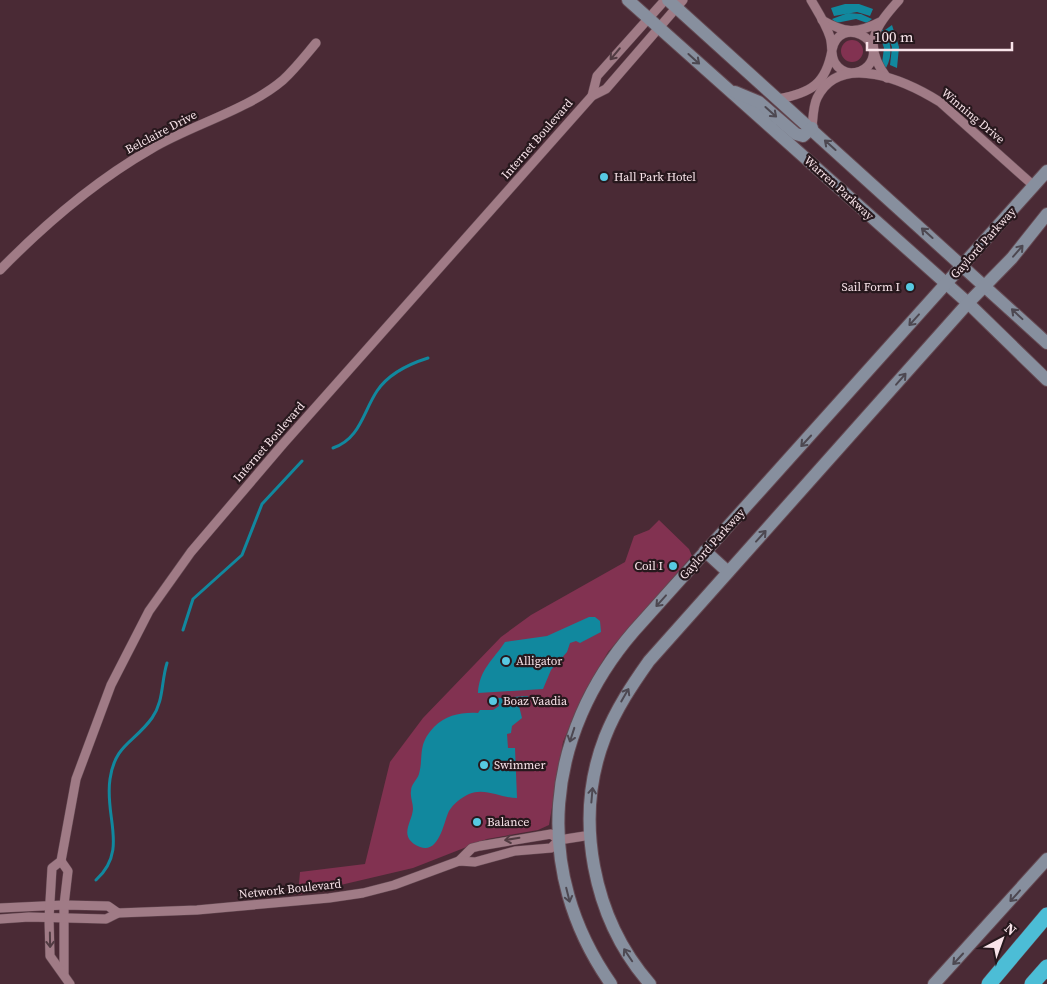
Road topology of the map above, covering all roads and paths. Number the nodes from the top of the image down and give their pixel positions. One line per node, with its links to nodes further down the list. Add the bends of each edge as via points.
1 (628, 0): 5 (street, Warren Parkway)
2 (811, 0): 6 (street)
3 (899, 0): 7 (street)
4 (673, 2): 5 (street, Internet Boulevard); 8 (street, Internet Boulevard); 18 (street, Warren Parkway)
5 (647, 17): 8 (street, Warren Parkway); 17 (street, Internet Boulevard, one-way to 17, via 596,76)
6 (822, 20): 9 (street, via 837,29); 12 (street, via 830,37)
7 (880, 22): 9 (street); 11 (street)
8 (658, 27): 16 (street, Warren Parkway, one-way to 16); 17 (street, Internet Boulevard, via 606,89)
9 (852, 32): 11 (street, via 866,37); 12 (street, via 842,34)
10 (316, 43): 24 (street, Belclaire Drive, via 282,81 251,100 153,148 88,190 38,232)
11 (872, 50): 13 (street, via 868,66); 14 (street)
12 (832, 52): 13 (street, via 839,68); 15 (street)
13 (856, 72): 14 (street, Winning Drive); 15 (street)
14 (888, 79): 21 (street, Winning Drive, via 940,102)
15 (824, 81): 18 (street, via 803,93); 19 (street, via 816,99)
16 (728, 89): 19 (street, one-way to 19, via 759,102 796,134 804,136); 25 (street, Warren Parkway)
17 (592, 96): 35 (street, Internet Boulevard, via 277,451 191,552 149,612 111,685 76,779)
18 (778, 99): 19 (street, Warren Parkway)
19 (812, 128): 23 (street, Warren Parkway, one-way to 19)
20 (1047, 171): 21 (street, Gaylord Parkway)
21 (1034, 186): 23 (street, Gaylord Parkway)
22 (1047, 214): 26 (street, one-way to 22)
23 (963, 266): 25 (street, Gaylord Parkway); 26 (street, Warren Parkway)
24 (0, 270)
25 (946, 284): 27 (street, Warren Parkway); 30 (street, Gaylord Parkway, one-way to 30)
26 (986, 286): 27 (street); 28 (street, Warren Parkway, one-way to 26)
27 (968, 303): 29 (street, Warren Parkway); 31 (street, one-way to 27)
28 (1047, 343)
29 (1047, 380)
30 (705, 551): 31 (street); 33 (street, Gaylord Parkway, one-way to 33, via 623,644 586,700 562,773)
31 (728, 572): 32 (street, one-way to 31, via 593,786 604,738 616,713 649,661)
32 (591, 835): 33 (street, Network Boulevard); 49 (street, one-way to 32, via 622,946 606,913 593,864)
33 (559, 840): 36 (street, Network Boulevard, via 551,848 515,852 475,862); 36 (street, Network Boulevard, one-way to 36, via 551,834 496,842 472,848); 48 (street, Gaylord Parkway, one-way to 48, via 573,912 590,950)
34 (1047, 859): 50 (street, one-way to 50)
35 (61, 861): 37 (street, Internet Boulevard, via 68,871); 38 (street, Internet Boulevard, via 52,868)
36 (459, 861): 40 (street, Network Boulevard, via 419,877 363,893 242,907)
37 (64, 905): 38 (street, Network Boulevard); 40 (street, Network Boulevard, via 108,906); 42 (street, Internet Boulevard)
38 (50, 906): 39 (street, Network Boulevard); 43 (street, Internet Boulevard)
39 (0, 908)
40 (118, 912): 42 (street, Network Boulevard, via 106,919)
41 (1047, 915): 51 (highway)
42 (64, 917): 43 (street, Network Boulevard); 46 (street, Internet Boulevard)
43 (49, 918): 44 (street, Network Boulevard); 46 (street, Internet Boulevard, one-way to 46, via 50,956)
44 (0, 919)
45 (1047, 967): 52 (highway)
46 (64, 974): 47 (street, Internet Boulevard)
47 (70, 984)
48 (611, 984)
49 (650, 984)
50 (934, 984)
51 (989, 984)
52 (1032, 984)

